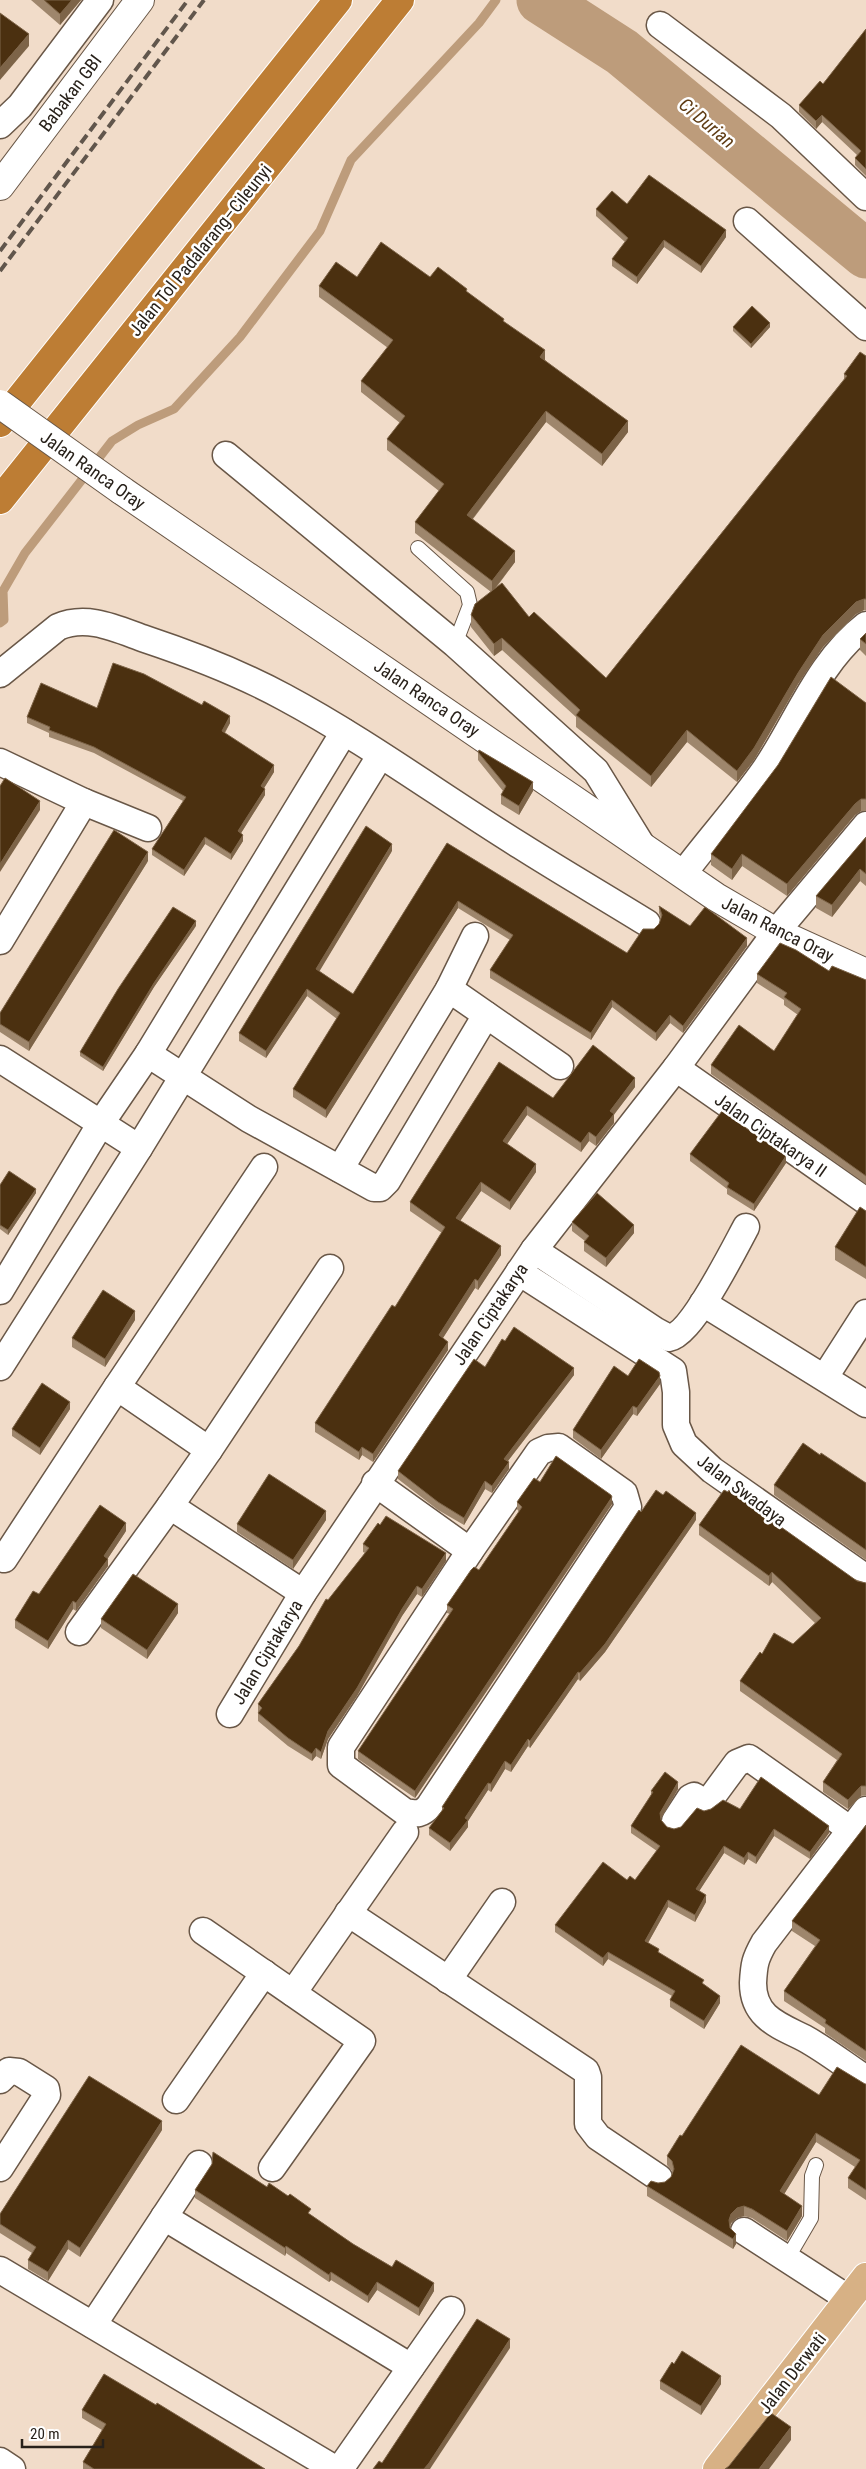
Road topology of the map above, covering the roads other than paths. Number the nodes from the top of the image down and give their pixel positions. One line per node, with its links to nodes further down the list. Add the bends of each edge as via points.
1 (100, 0): 6 (street, via 20,106)
2 (140, 0): 7 (street, Babakan GBI)
3 (338, 0): 12 (highway)
4 (400, 0): 14 (highway, Jalan Tol Padalarang–Cileunyi)
5 (660, 24): 8 (street, via 781,116)
6 (0, 125)
7 (0, 186)
8 (866, 197)
9 (747, 221): 10 (street)
10 (866, 326)
11 (0, 404): 25 (street, Jalan Ranca Oray, bridge)
12 (0, 423)
13 (226, 455): 17 (street)
14 (0, 500)
15 (418, 548): 17 (lane, via 467,592 470,605)
16 (866, 625): 26 (street, via 840,650 802,704 765,769)
17 (454, 644): 25 (street, via 596,771)
18 (0, 674): 19 (street, via 58,627 68,622 99,623 207,660 284,696)
19 (344, 732): 20 (street); 34 (street)
20 (380, 756): 27 (street); 38 (street)
21 (0, 762): 22 (street)
22 (84, 802): 24 (street); 30 (street)
23 (866, 825): 28 (street, Jalan Ciptakarya)
24 (148, 828)
25 (641, 844): 26 (street, Jalan Ranca Oray)
26 (683, 874): 28 (street, Jalan Ranca Oray)
27 (647, 923)
28 (776, 932): 31 (street, Jalan Ranca Oray); 37 (street, Jalan Ciptakarya)
29 (475, 936): 32 (street)
30 (0, 941)
31 (866, 973)
32 (449, 989): 33 (street); 42 (street)
33 (486, 1015): 36 (street); 42 (street, via 387,1181 380,1188 374,1188)
34 (148, 1054): 38 (street); 39 (street)
35 (0, 1059): 39 (street)
36 (560, 1066)
37 (676, 1068): 43 (street, Jalan Ciptakarya II); 45 (street, Jalan Ciptakarya)
38 (183, 1076): 40 (street); 42 (street, via 295,1146)
39 (101, 1123): 40 (street); 48 (street)
40 (139, 1148): 51 (street)
41 (264, 1168): 53 (street)
42 (340, 1168)
43 (866, 1201)
44 (746, 1227): 49 (street)
45 (534, 1250): 47 (street, Jalan Ciptakarya); 49 (street, via 669,1338 679,1334)
46 (330, 1268): 55 (street)
47 (519, 1272): 56 (street, Jalan Ciptakarya); 60 (street, Jalan Swadaya, via 672,1371 676,1425 692,1453)
48 (0, 1291)
49 (704, 1304): 52 (street)
50 (866, 1313): 52 (street)
51 (0, 1367)
52 (825, 1377): 54 (street)
53 (116, 1387): 55 (street); 59 (street)
54 (866, 1404)
55 (209, 1450): 57 (street)
56 (375, 1484): 58 (street); 61 (street, Jalan Ciptakarya)
57 (170, 1506): 61 (street); 62 (street)
58 (470, 1551): 58 (street, via 341,1747 340,1765 405,1812 418,1814 430,1805 626,1511 627,1498 563,1449 548,1448 539,1452)
59 (4, 1559)
60 (866, 1578)
61 (303, 1593): 63 (street, Jalan Ciptakarya)
62 (79, 1632)
63 (230, 1714)
64 (859, 1820): 65 (street, via 749,1758 737,1763 709,1801 705,1803 694,1796 690,1798); 73 (street, via 764,1943 754,1960 753,1989 755,2003 768,2018 787,2032 805,2038)
65 (675, 1821)
66 (405, 1832): 68 (street)
67 (502, 1902): 71 (street)
68 (348, 1913): 71 (street); 72 (street)
69 (203, 1931): 70 (street)
70 (264, 1973): 72 (street); 75 (street)
71 (448, 1980): 80 (street, via 586,2071 588,2124 598,2137)
72 (293, 1994): 79 (street, via 362,2041)
73 (866, 2079)
74 (0, 2080): 78 (street, via 13,2070 47,2092)
75 (176, 2100)
76 (198, 2164): 81 (street)
77 (816, 2165): 83 (lane, via 812,2176 811,2218)
78 (0, 2168)
79 (272, 2168)
80 (659, 2178)
81 (164, 2217): 88 (street); 89 (street)
82 (744, 2231): 83 (street)
83 (787, 2259): 86 (street)
84 (0, 2270): 88 (street)
85 (866, 2278): 86 (main road, Jalan Derwati)
86 (849, 2299): 94 (main road, Jalan Derwati)
87 (451, 2310): 89 (street)
88 (93, 2325): 92 (street)
89 (411, 2367): 93 (street)
90 (0, 2461): 91 (street)
91 (12, 2469)
92 (335, 2469)
93 (340, 2469)
94 (717, 2469)

